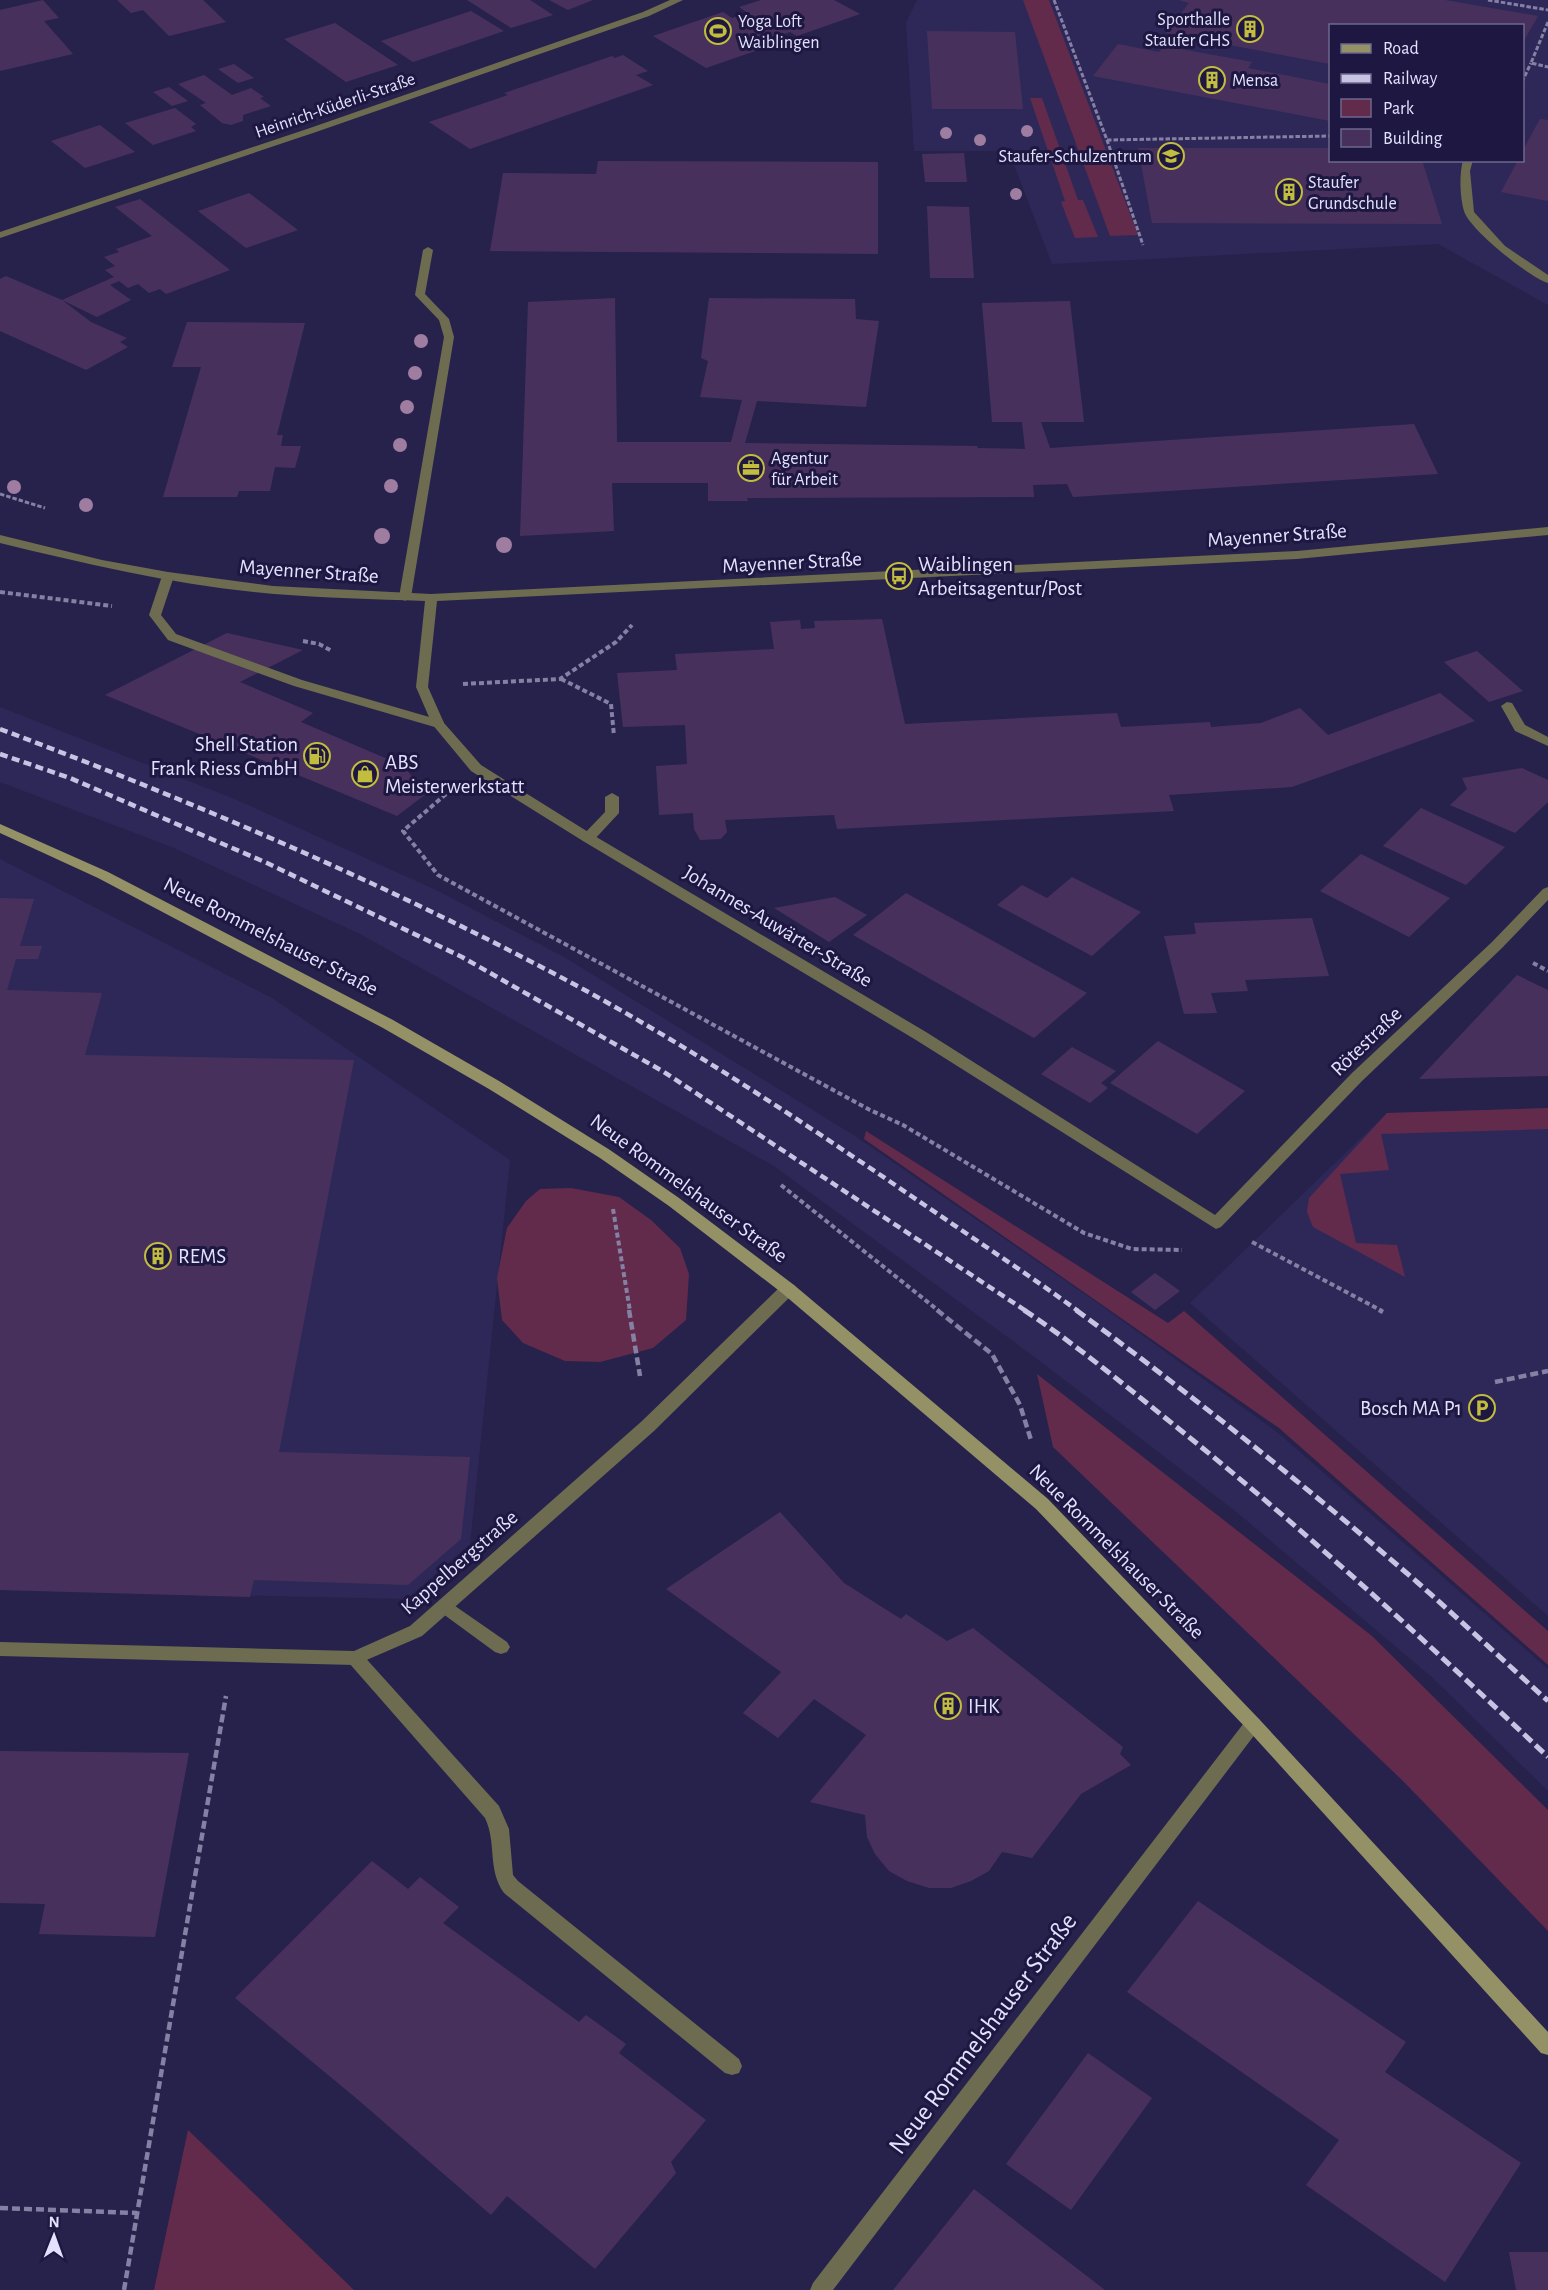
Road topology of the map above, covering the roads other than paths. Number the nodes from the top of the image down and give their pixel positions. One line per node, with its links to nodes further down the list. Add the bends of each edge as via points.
1 (670, 1): 3 (street, Heinrich-Küderli-Straße, via 646,14 336,123)
2 (1467, 162): 5 (street, via 1469,213 1501,248)
3 (0, 236)
4 (428, 250): 11 (street, via 420,295 444,319 449,337)
5 (1548, 280)
6 (1548, 531): 12 (street, Mayenner Straße, via 1297,555)
7 (0, 539): 9 (street, Mayenner Straße)
8 (0, 548): 9 (street, Mayenner Straße)
9 (40, 549): 10 (street, Mayenner Straße)
10 (168, 576): 11 (street, Mayenner Straße, via 273,590); 14 (street, via 155,615 172,637 298,683)
11 (405, 597): 12 (street, Mayenner Straße)
12 (431, 598): 14 (street, Johannes-Auwärter-Straße, via 422,687)
13 (1507, 706): 15 (street, via 1520,728)
14 (438, 724): 18 (street, Johannes-Auwärter-Straße, via 476,768)
15 (1548, 742)
16 (612, 796): 18 (street, via 612,813)
17 (0, 828): 21 (street, Neue Rommelshauser Straße, via 103,875 388,1024 494,1085 674,1202)
18 (588, 838): 20 (street, Johannes-Auwärter-Straße, via 921,1036)
19 (1548, 892): 20 (street, Rötestraße, via 1357,1077)
20 (1216, 1223)
21 (788, 1289): 22 (street, Kappelbergstraße, via 648,1426); 26 (street, Neue Rommelshauser Straße, via 1042,1504)
22 (445, 1606): 23 (street); 25 (street, Kappelbergstraße, via 416,1630)
23 (501, 1647)
24 (0, 1649): 25 (street, Kappelbergstraße)
25 (355, 1658): 28 (street, via 492,1812 500,1829 504,1877 511,1887)
26 (1253, 1724): 27 (street, Neue Rommelshauser Straße); 29 (street, Neue Rommelshauser Straße)
27 (1548, 2046)
28 (732, 2066)
29 (820, 2290)

